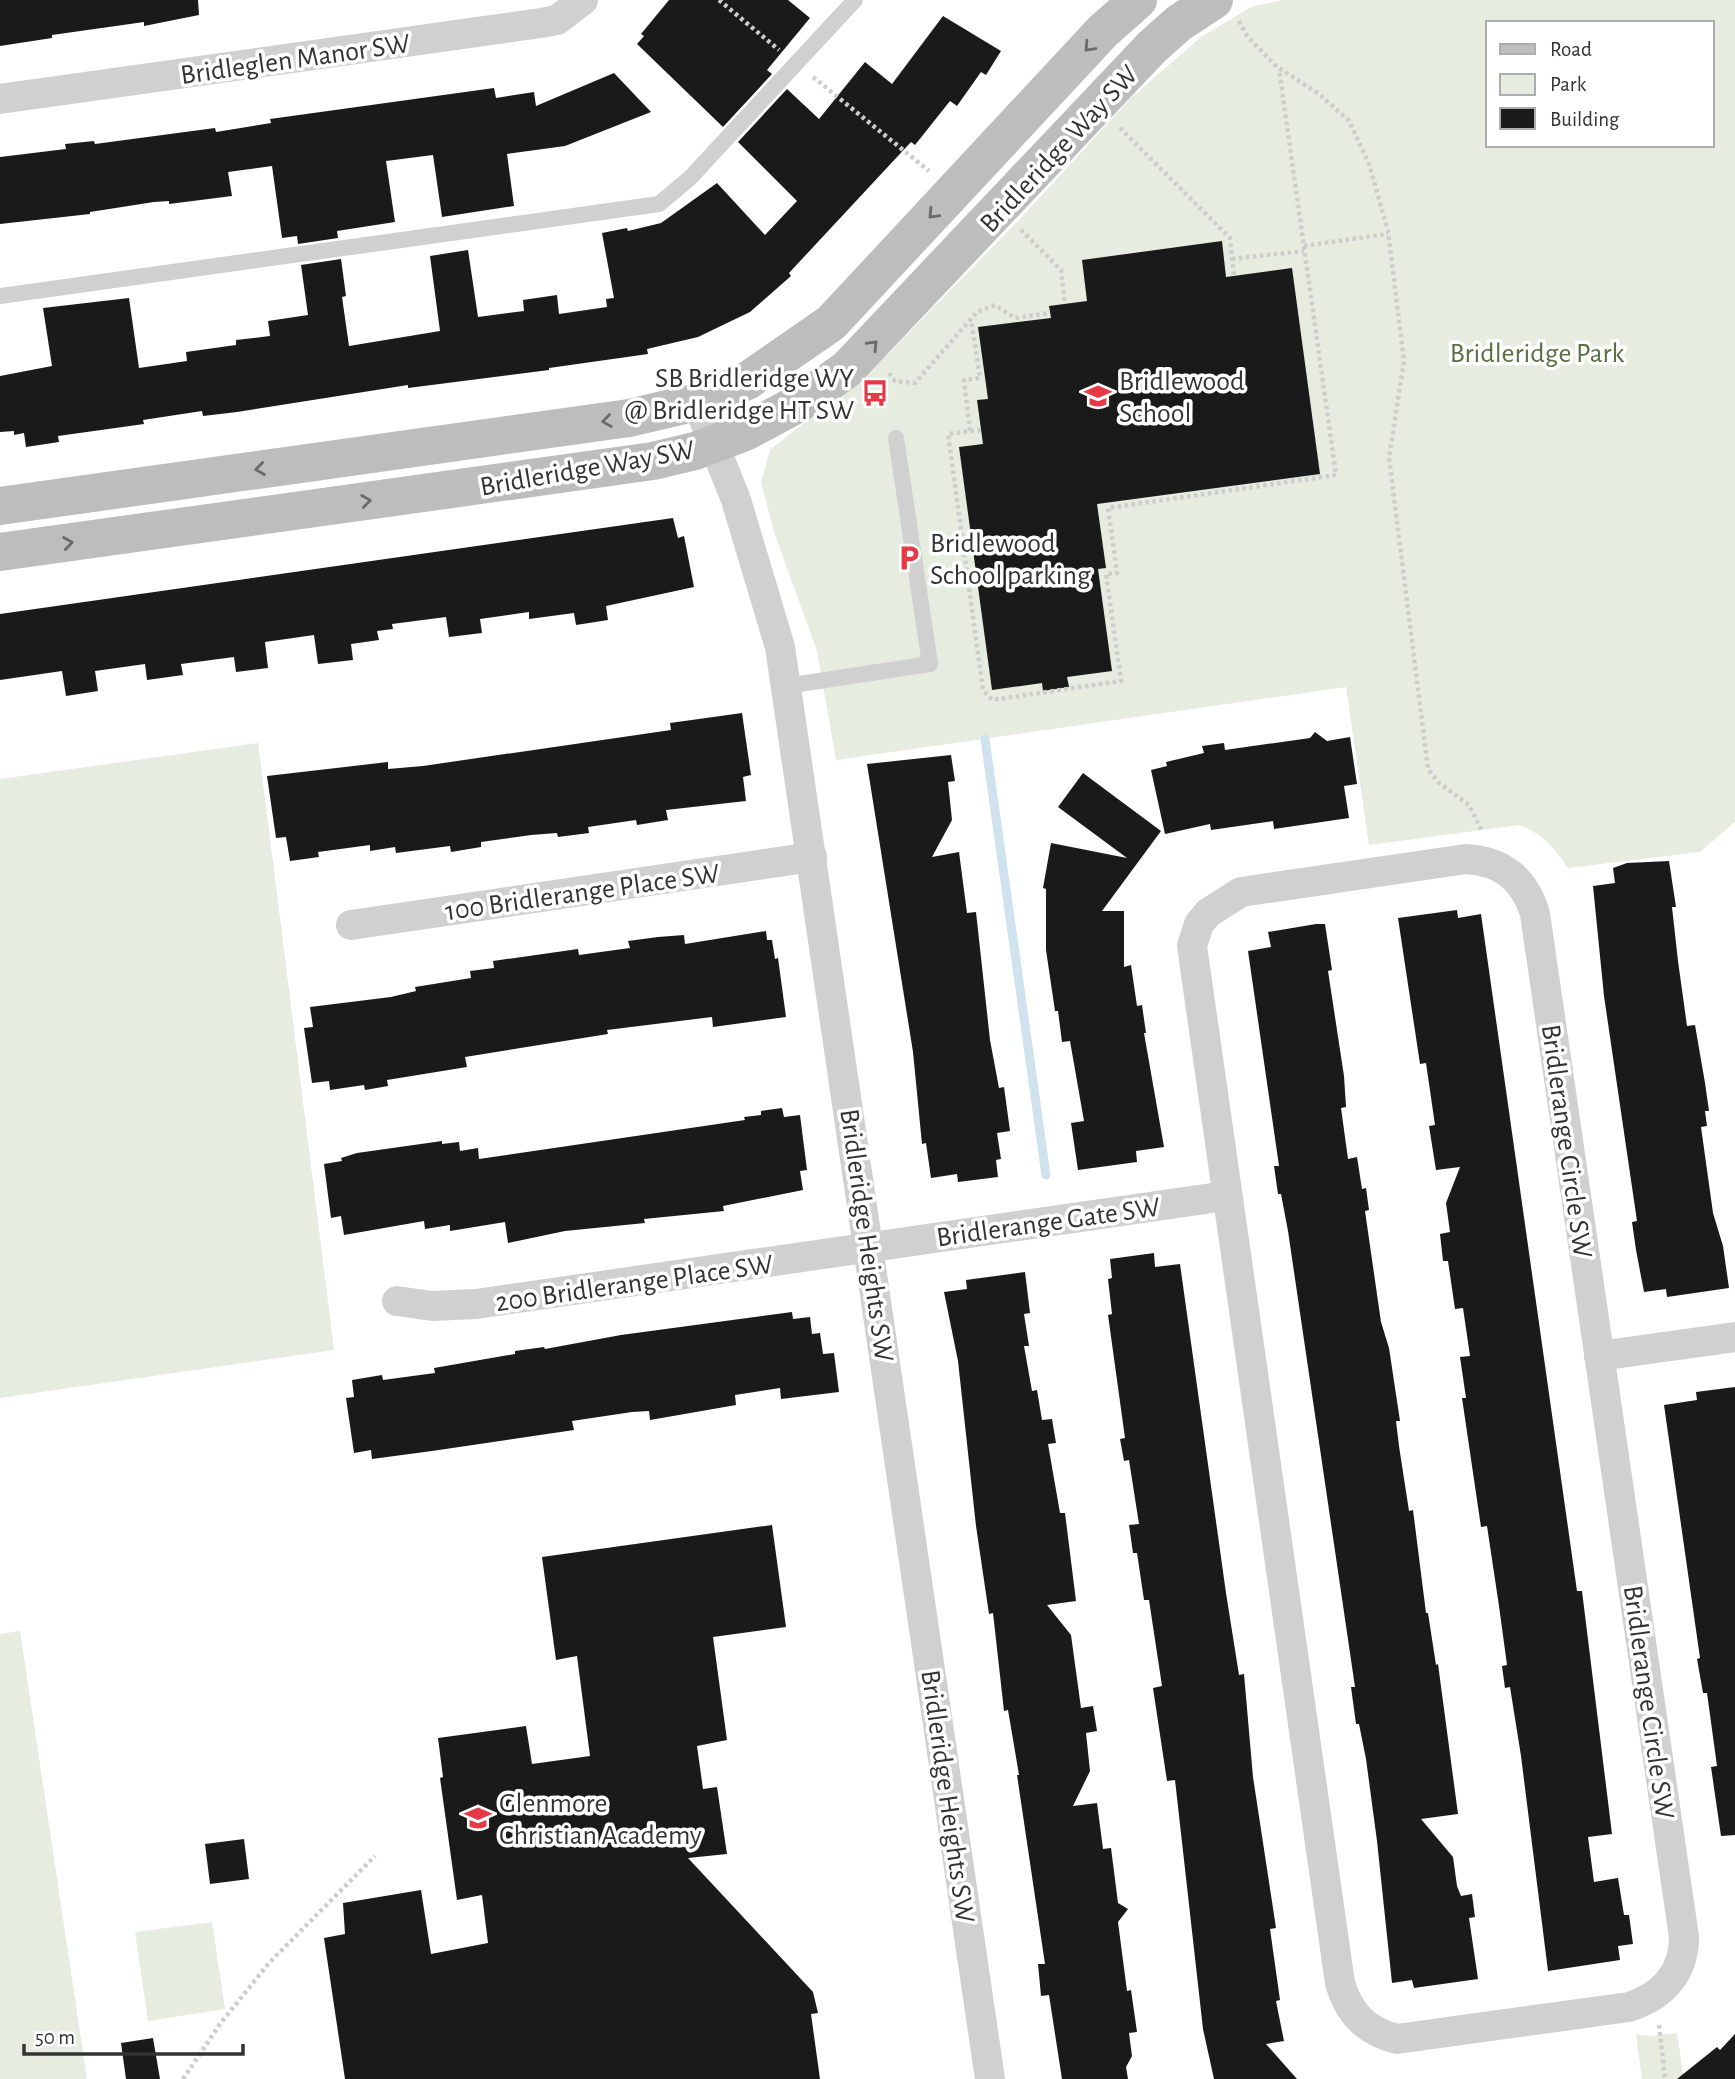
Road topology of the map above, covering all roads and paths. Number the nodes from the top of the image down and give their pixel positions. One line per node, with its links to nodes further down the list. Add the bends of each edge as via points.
1 (583, 0): 8 (street, Bridleglen Manor SW, via 557,20 541,23)
2 (719, 0): 6 (path)
3 (855, 0): 6 (lane)
4 (1138, 0): 10 (street, Bridleridge Way SW, one-way to 10, via 1103,31)
5 (1212, 5): 7 (path); 25 (street, Bridleridge Way SW, one-way to 5, via 767,422 847,369 1153,47)
6 (796, 64): 10 (path); 16 (lane, via 690,178 659,204)
7 (1279, 69): 12 (path, via 1319,94 1349,121 1368,164); 13 (path)
8 (0, 99)
9 (1111, 120): 14 (path, via 1230,238)
10 (954, 191): 21 (street, Bridleridge Way SW, one-way to 21, via 831,323 747,381)
11 (1015, 224): 17 (path, via 1061,270)
12 (1388, 234): 13 (path); 32 (path, via 1404,361 1389,458 1428,769 1469,805 1484,835)
13 (1304, 248): 14 (path); 23 (path, via 1336,475 1108,508 1117,573 1107,575 1122,681 992,700 983,690 948,434)
14 (1232, 259): 15 (path)
15 (1234, 276)
16 (0, 296)
17 (1065, 304)
18 (1050, 313): 19 (path, via 1015,318 995,305)
19 (971, 319): 20 (path, via 915,383 895,381); 23 (path, via 980,377 964,380)
20 (888, 371)
21 (697, 402): 25 (street, Bridleridge Heights SW); 26 (street, Bridleridge Way SW, one-way to 26, via 629,418)
22 (981, 430): 23 (path)
23 (970, 431)
24 (896, 438): 30 (lane, via 930,664)
25 (712, 444): 28 (street, Bridleridge Way SW, one-way to 25, via 653,461); 30 (street, Bridleridge Heights SW, via 736,500 780,647)
26 (308, 462): 27 (street, Bridleridge Way SW, one-way to 27); 28 (street)
27 (0, 506)
28 (314, 509): 29 (street, Bridleridge Way SW, one-way to 28)
29 (0, 552)
30 (786, 686): 31 (street, Bridleridge Heights SW)
31 (812, 857): 33 (street, 100 Bridlerange Place SW); 35 (street, Bridleridge Heights SW)
32 (1490, 862): 34 (street, via 1466,859 1241,892 1208,913 1195,935 1192,960); 38 (street, Bridlerange Circle SW, via 1522,883 1535,914)
33 (351, 925)
34 (1226, 1196): 35 (street, Bridlerange Gate SW); 40 (street, via 1344,1997 1365,2025 1397,2039 1629,2007)
35 (870, 1247): 36 (street, 200 Bridlerange Place SW, via 476,1304 432,1306); 42 (street, Bridleridge Heights SW)
36 (397, 1301)
37 (1735, 1337): 38 (street)
38 (1599, 1356): 40 (street, Bridlerange Circle SW, via 1684,1937 1679,1967)
39 (375, 1856): 41 (path, via 269,1964)
40 (1655, 1996): 43 (path)
41 (183, 2079)
42 (990, 2079)
43 (1665, 2079)

